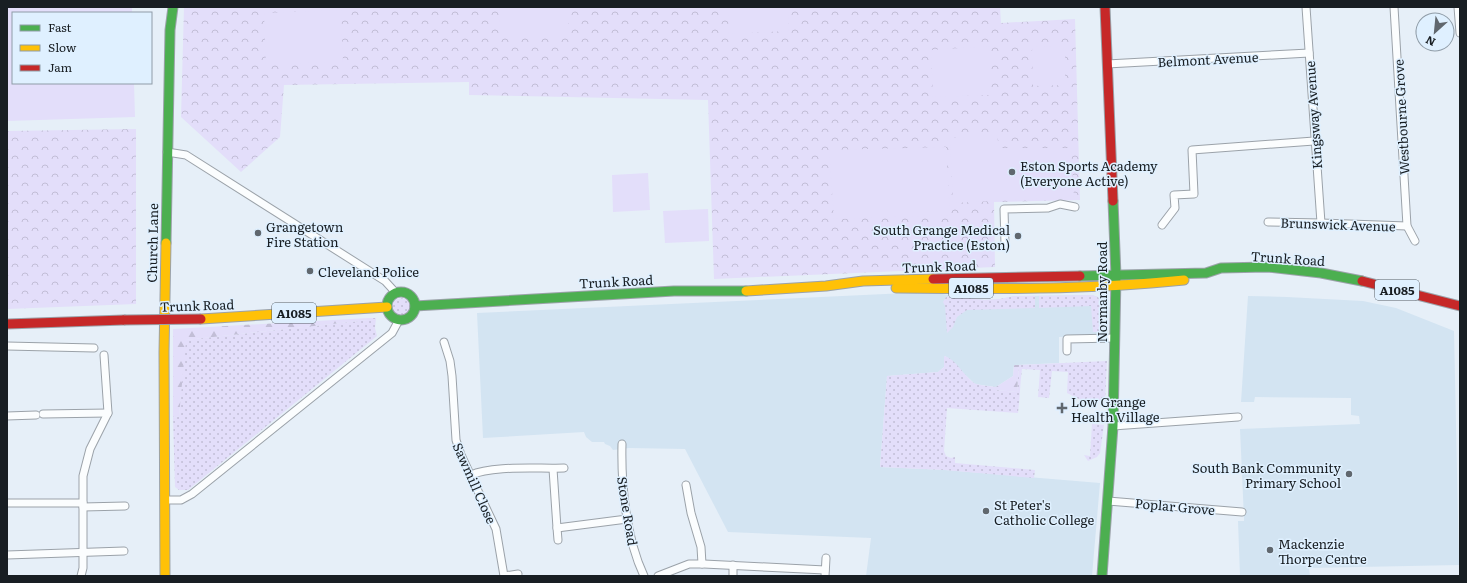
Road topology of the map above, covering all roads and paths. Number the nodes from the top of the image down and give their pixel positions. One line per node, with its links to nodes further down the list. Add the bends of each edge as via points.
1 (173, 7): 10 (main road, Church Lane, via 170,30)
2 (1105, 7): 8 (main road, Normanby Road)
3 (1306, 7): 7 (street, Kingsway Avenue)
4 (1394, 7): 15 (street, Westbourne Grove)
5 (1458, 7): 6 (street)
6 (1460, 33)
7 (1309, 53): 8 (street, Belmont Avenue); 9 (street, Kingsway Avenue)
8 (1107, 64): 18 (main road, Normanby Road)
9 (1314, 142): 13 (street, Kingsway Avenue); 14 (street, via 1192,150 1194,194 1174,195 1175,208)
10 (167, 152): 19 (street, via 186,155 193,159 386,281); 40 (main road, Church Lane)
11 (1075, 207): 17 (street, via 1060,204 1048,208 1004,209)
12 (1268, 222): 13 (street, Brunswick Avenue)
13 (1321, 223): 15 (street, Brunswick Avenue)
14 (1162, 225)
15 (1407, 226): 16 (street)
16 (1415, 241)
17 (1005, 245)
18 (1115, 281): 20 (main road, Trunk Road / A1085, via 1206,273 1221,268 1266,267 1341,276); 21 (main road, Trunk Road / A1085, via 1065,276 863,281 826,286 718,292 674,290); 25 (main road, Normanby Road)
19 (396, 293): 21 (main road, via 409,294); 22 (main road, via 389,299)
20 (1457, 305)
21 (416, 306): 23 (main road, via 411,317)
22 (387, 308): 23 (main road, via 391,316); 24 (main road, Trunk Road / A1085, bridge, via 201,319)
23 (399, 320): 40 (street, via 392,333 192,494 181,500)
24 (7, 324)
25 (1114, 338): 29 (street, via 1067,340); 34 (main road, Normanby Road)
26 (444, 342): 38 (street, Sawmill Close, via 452,376 456,440)
27 (7, 346): 28 (street)
28 (94, 348)
29 (1067, 351)
30 (104, 355): 31 (street)
31 (108, 412): 32 (street); 43 (street, via 90,449 82,476)
32 (7, 416)
33 (1238, 417): 34 (street)
34 (1113, 426): 41 (main road, Normanby Road)
35 (622, 444): 46 (street, Stone Road, via 621,470)
36 (564, 468): 37 (street)
37 (553, 469): 38 (street, via 479,471); 47 (street)
38 (471, 475): 59 (street, Sawmill Close, via 496,529)
39 (686, 484): 53 (street, via 701,547)
40 (165, 500): 58 (main road, Church Lane)
41 (1108, 500): 45 (street, Poplar Grove); 63 (main road, Normanby Road)
42 (7, 503): 43 (street)
43 (83, 505): 44 (street); 50 (street)
44 (125, 506)
45 (1242, 512)
46 (627, 519): 47 (street); 60 (street, Stone Road, via 637,562)
47 (557, 528): 48 (street)
48 (558, 540)
49 (124, 551): 50 (street)
50 (83, 552): 51 (street); 57 (street)
51 (7, 555)
52 (826, 558): 55 (street)
53 (702, 564): 54 (street); 61 (street, via 689,564)
54 (733, 565): 55 (street); 62 (street)
55 (825, 573)
56 (518, 574): 59 (street)
57 (81, 576)
58 (164, 576)
59 (504, 576)
60 (644, 576)
61 (658, 576)
62 (733, 576)
63 (1102, 576)

